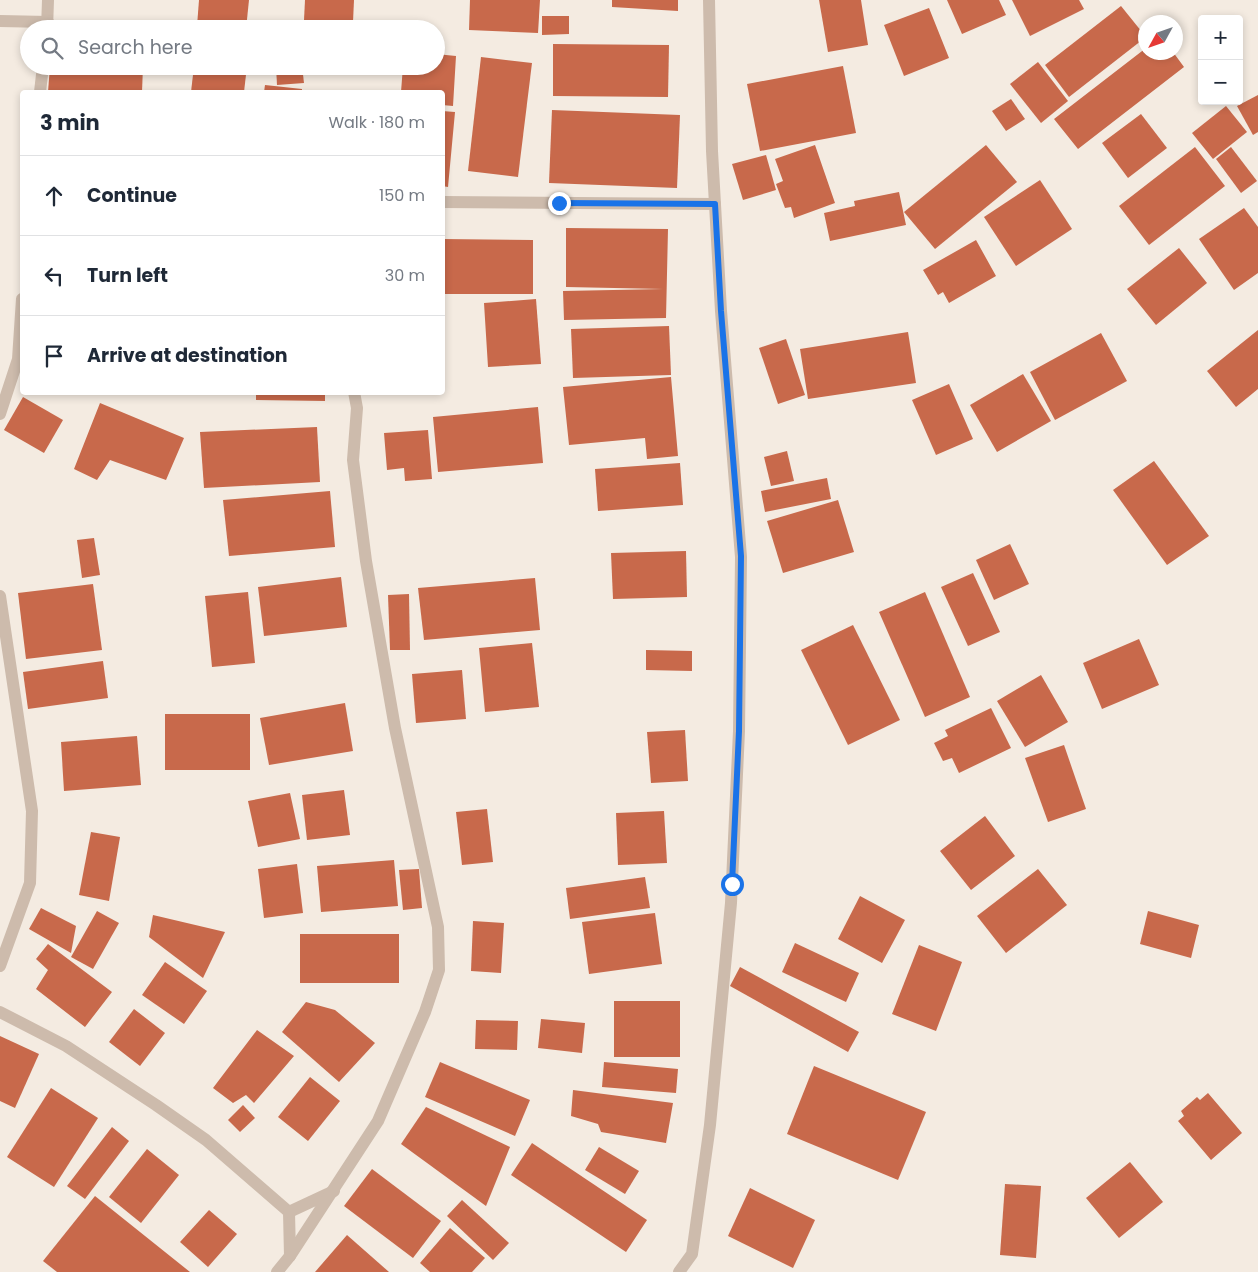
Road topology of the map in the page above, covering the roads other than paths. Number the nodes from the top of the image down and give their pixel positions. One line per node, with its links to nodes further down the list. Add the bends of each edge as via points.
1 (48, 0): 3 (street)
2 (709, 0): 9 (street)
3 (48, 20)
4 (0, 21): 5 (street)
5 (20, 23)
6 (42, 75): 7 (street)
7 (40, 90)
8 (445, 202): 9 (street)
9 (715, 204): 20 (street, via 741,556 739,731 730,903 710,1125 692,1254)
10 (20, 329): 12 (street, via 18,359)
11 (355, 395): 16 (street, via 357,408 354,460 366,561 395,728 438,927 440,970 378,1122)
12 (0, 414)
13 (0, 596): 14 (street, via 32,811 30,883)
14 (0, 966)
15 (0, 1012): 17 (street, via 66,1046 156,1105 206,1140)
16 (334, 1191): 17 (street); 18 (street)
17 (289, 1212): 18 (street)
18 (290, 1256): 19 (street)
19 (277, 1272)
20 (679, 1272)

